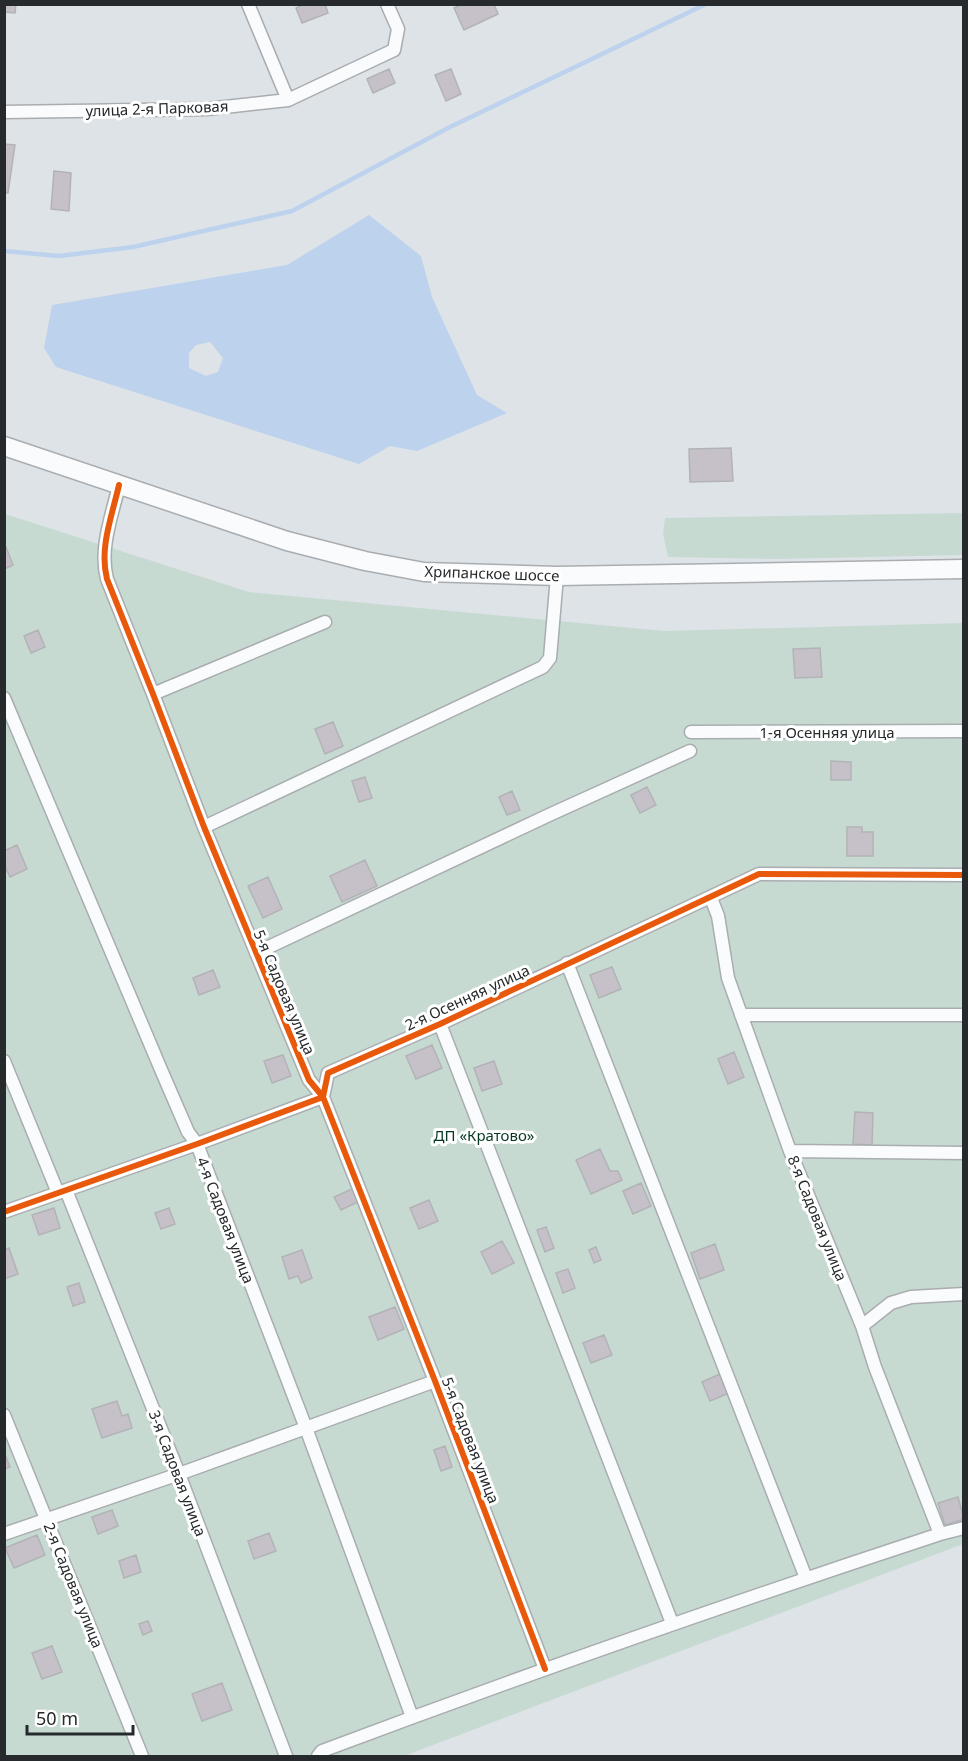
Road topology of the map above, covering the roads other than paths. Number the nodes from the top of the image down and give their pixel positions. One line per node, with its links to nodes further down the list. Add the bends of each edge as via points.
1 (248, 4): 3 (street)
2 (387, 4): 3 (street, улица 2-я Парковая, via 398,29 394,50)
3 (288, 100): 4 (street, улица 2-я Парковая, via 207,109)
4 (4, 112)
5 (4, 446): 6 (main road, Хрипанское шоссе)
6 (119, 484): 8 (main road, Хрипанское шоссе, via 287,541 365,561 424,572); 10 (street, 5-я Садовая улица, via 104,545 103,566)
7 (963, 569): 8 (main road, Хрипанское шоссе)
8 (557, 576): 15 (street, via 550,657 543,667)
9 (325, 622): 10 (street)
10 (153, 694): 15 (street, 5-я Садовая улица)
11 (4, 698): 25 (street, 4-я Садовая улица, via 170,1092)
12 (963, 731): 13 (street, 1-я Осенняя улица)
13 (691, 732)
14 (690, 751): 18 (street)
15 (204, 827): 18 (street, 5-я Садовая улица)
16 (963, 875): 17 (street, 2-я Осенняя улица, via 759,874)
17 (711, 898): 19 (street, 2-я Осенняя улица); 20 (street, 8-я Садовая улица, via 718,916 728,978)
18 (256, 953): 24 (street, 5-я Садовая улица, via 309,1080)
19 (567, 963): 22 (street, 2-я Осенняя улица); 40 (street)
20 (741, 1015): 21 (street); 26 (street, 8-я Садовая улица)
21 (963, 1015)
22 (440, 1023): 24 (street, 2-я Осенняя улица, via 328,1072); 41 (street)
23 (4, 1061): 28 (street, 3-я Садовая улица)
24 (323, 1097): 25 (street); 32 (street, 5-я Садовая улица)
25 (197, 1144): 28 (street); 34 (street, 4-я Садовая улица)
26 (790, 1151): 27 (street); 31 (street, 8-я Садовая улица)
27 (963, 1153)
28 (62, 1191): 29 (street); 35 (street, 3-я Садовая улица)
29 (4, 1212)
30 (963, 1294): 31 (street, via 911,1297 891,1303)
31 (862, 1326): 39 (street, 8-я Садовая улица)
32 (435, 1381): 34 (street); 42 (street, 5-я Садовая улица)
33 (4, 1414): 36 (street, 2-я Садовая улица)
34 (306, 1428): 35 (street); 43 (street, 4-я Садовая улица)
35 (179, 1474): 36 (street); 45 (street, 3-я Садовая улица)
36 (48, 1520): 38 (street); 44 (street, 2-я Садовая улица)
37 (963, 1528): 39 (street)
38 (4, 1534)
39 (940, 1534): 40 (street)
40 (806, 1578): 41 (street)
41 (672, 1623): 42 (street)
42 (545, 1670): 43 (street)
43 (412, 1717): 46 (street, via 322,1751)
44 (142, 1756)
45 (286, 1756)
46 (318, 1756)

